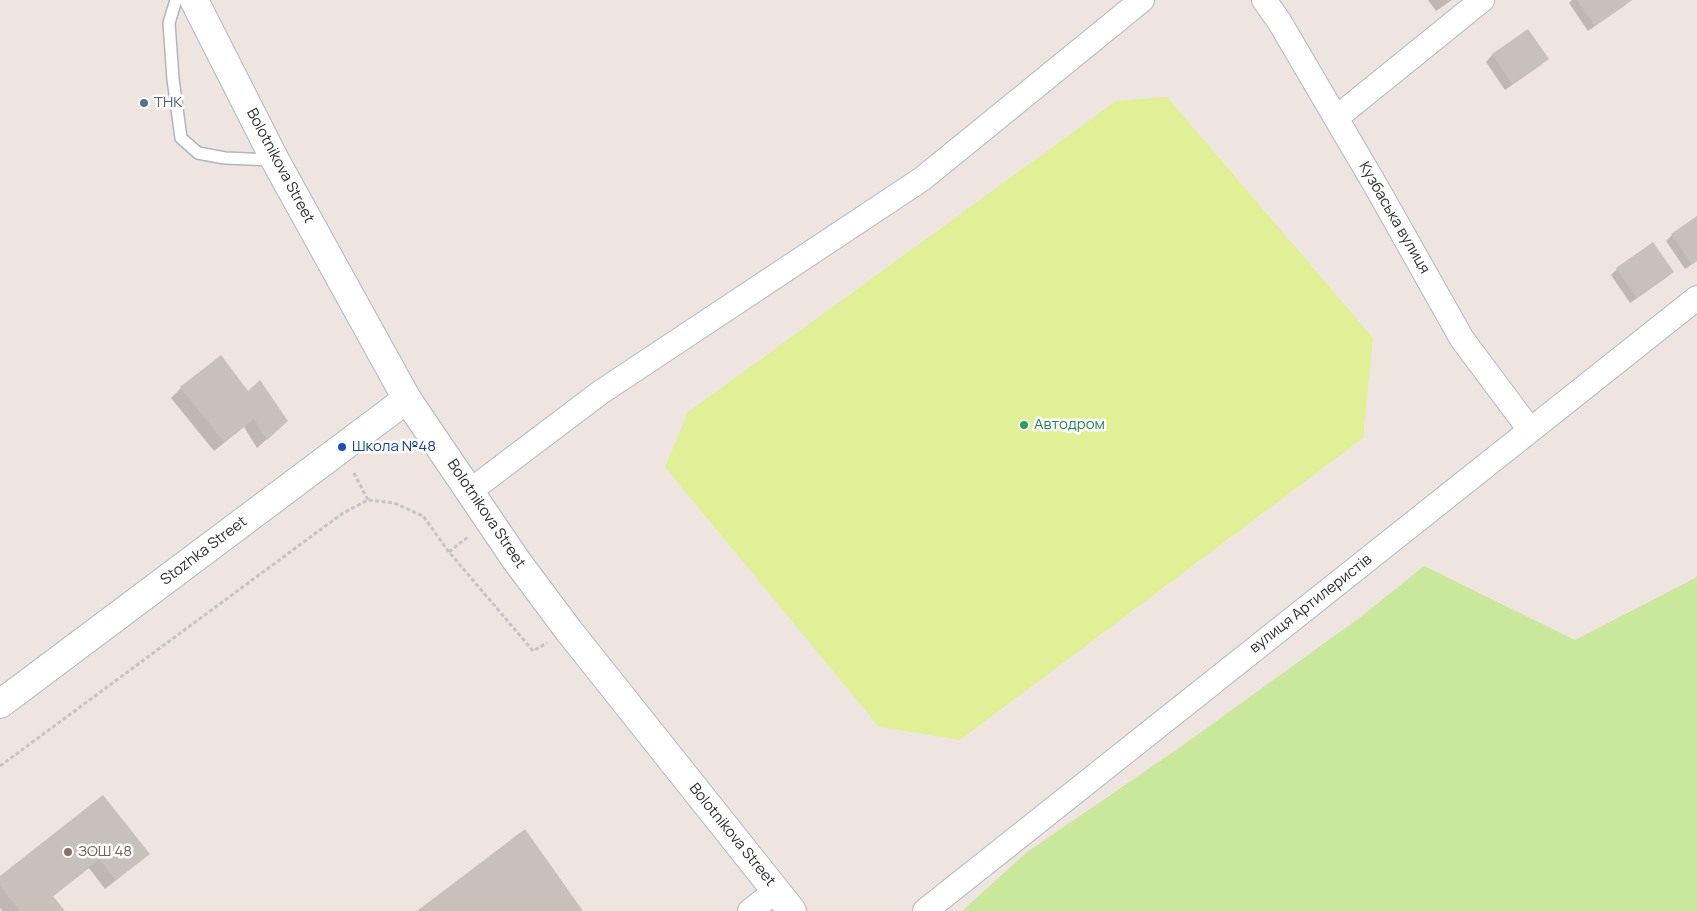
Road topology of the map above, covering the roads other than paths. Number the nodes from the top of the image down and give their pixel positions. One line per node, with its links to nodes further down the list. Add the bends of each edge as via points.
1 (176, 0): 7 (lane, via 169,23 181,138 198,153)
2 (194, 0): 7 (main road, Bolotnikova Street)
3 (1142, 0): 11 (street, via 922,179 601,392)
4 (1264, 0): 6 (street, Кузбаська вулиця)
5 (1482, 0): 6 (street)
6 (1336, 118): 10 (street, Кузбаська вулиця, via 1462,339)
7 (275, 160): 9 (main road, Bolotnikova Street)
8 (1697, 298): 10 (street, вулиця Артилеристів)
9 (407, 399): 11 (main road, Bolotnikova Street); 12 (main road, Stozhka Street)
10 (1530, 430): 15 (street, вулиця Артилеристів)
11 (470, 491): 13 (main road, Bolotnikova Street, via 569,631)
12 (0, 704)
13 (784, 901): 14 (street)
14 (750, 911)
15 (924, 911)

